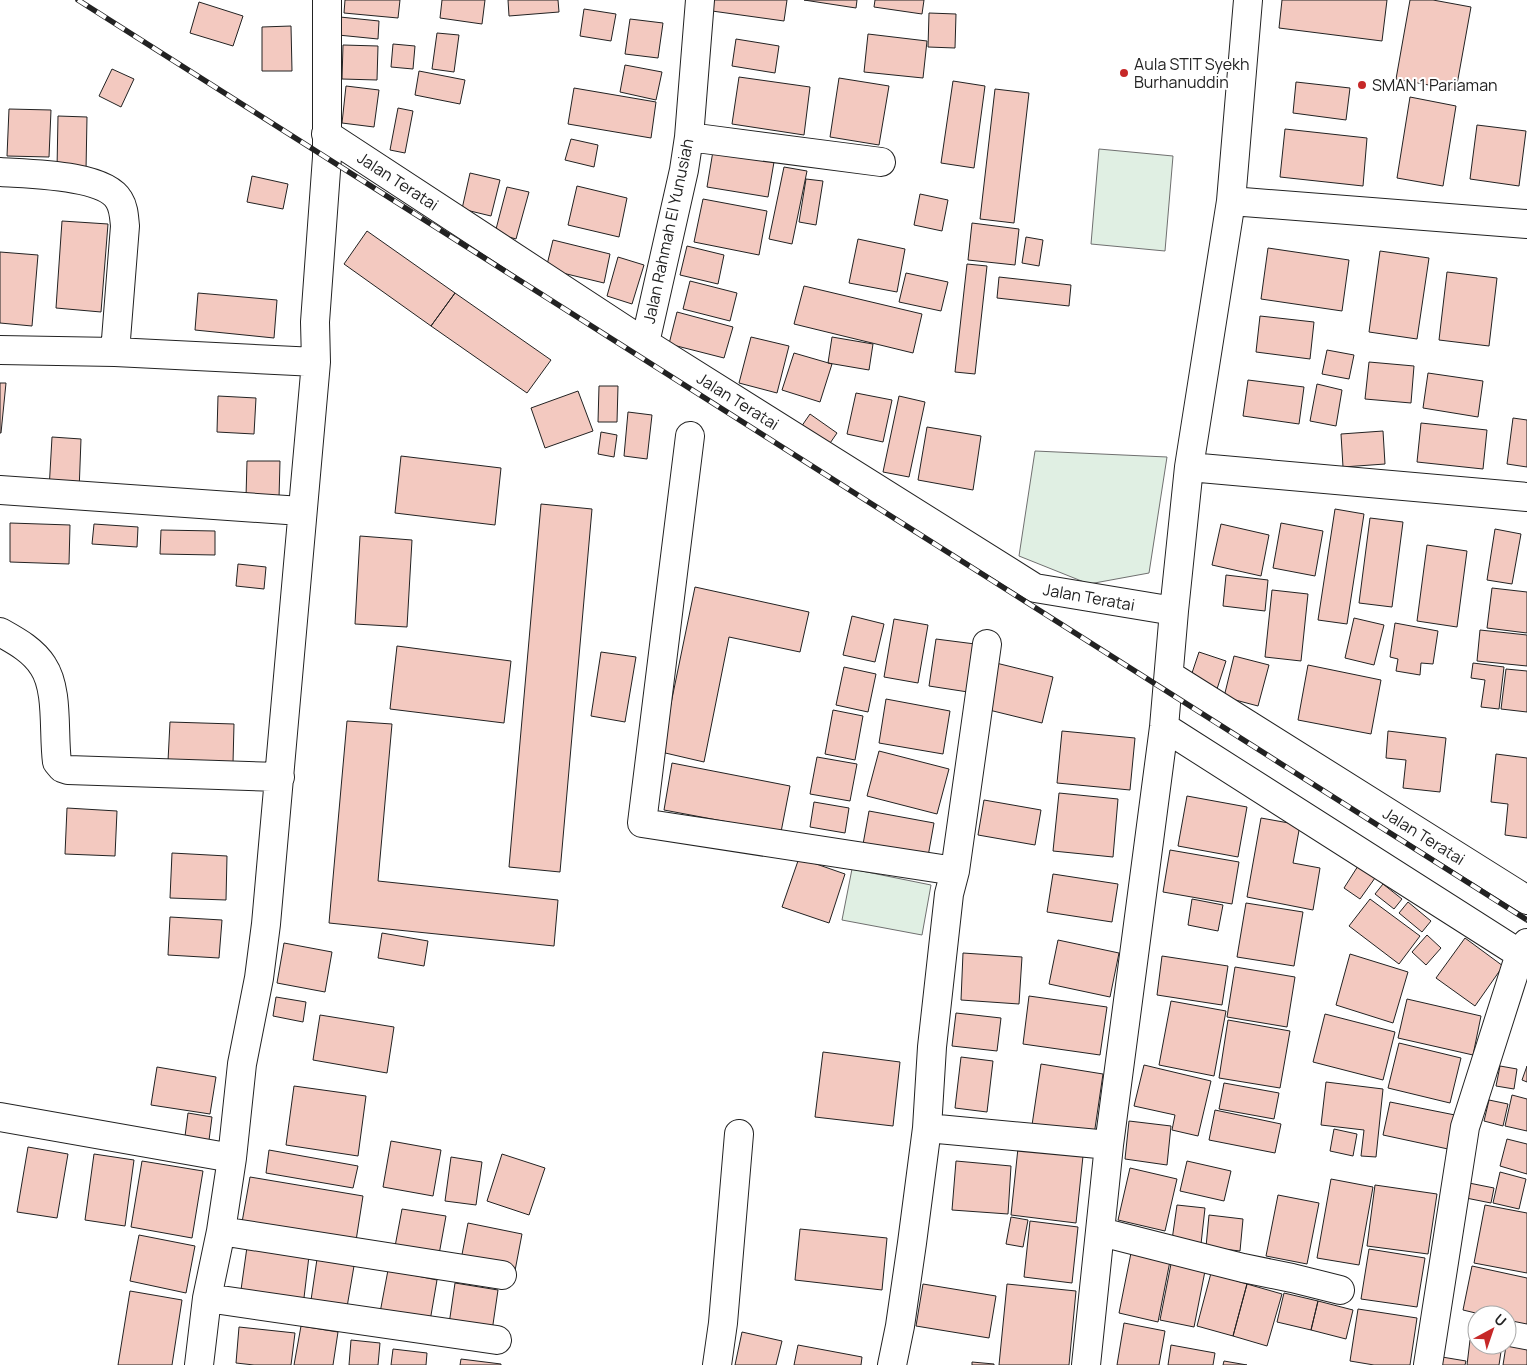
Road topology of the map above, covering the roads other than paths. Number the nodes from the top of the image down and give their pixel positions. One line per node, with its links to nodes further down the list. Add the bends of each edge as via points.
1 (327, 0): 4 (street)
2 (700, 0): 5 (street, Jalan Rahmah El Yunusiah)
3 (1248, 0): 8 (street)
4 (326, 134): 10 (street, Jalan Teratai); 13 (street)
5 (689, 137): 6 (street); 10 (street, Jalan Rahmah El Yunusiah)
6 (881, 162)
7 (0, 172): 12 (street, via 78,179 98,184 118,198 125,226)
8 (1231, 201): 9 (street); 15 (street)
9 (1527, 224)
10 (645, 343): 19 (street, Jalan Teratai, via 1035,588)
11 (0, 350): 12 (street)
12 (115, 352): 13 (street)
13 (316, 362): 18 (street)
14 (690, 436): 25 (street, via 642,823)
15 (1190, 467): 17 (street); 19 (street)
16 (0, 490): 18 (street)
17 (1527, 497)
18 (301, 511): 24 (street)
19 (1174, 611): 22 (street)
20 (0, 632): 24 (street, via 30,652 50,679 57,762 62,768)
21 (987, 644): 25 (street)
22 (1168, 675): 23 (street); 26 (street, Jalan Teratai)
23 (1164, 727): 27 (street); 31 (street)
24 (280, 777): 32 (street, via 266,924 242,1064)
25 (955, 871): 29 (street, via 949,894 932,1047)
26 (1527, 900)
27 (1525, 951): 43 (street, via 1464,1127)
28 (0, 1117): 32 (street)
29 (927, 1128): 31 (street); 41 (street)
30 (739, 1134): 40 (street)
31 (1109, 1145): 34 (street)
32 (232, 1158): 33 (street)
33 (221, 1231): 35 (street); 37 (street)
34 (1101, 1232): 36 (street); 42 (street)
35 (502, 1275)
36 (1340, 1290)
37 (207, 1298): 38 (street); 39 (street)
38 (496, 1340)
39 (199, 1365)
40 (718, 1365)
41 (892, 1365)
42 (1086, 1365)
43 (1428, 1365)

